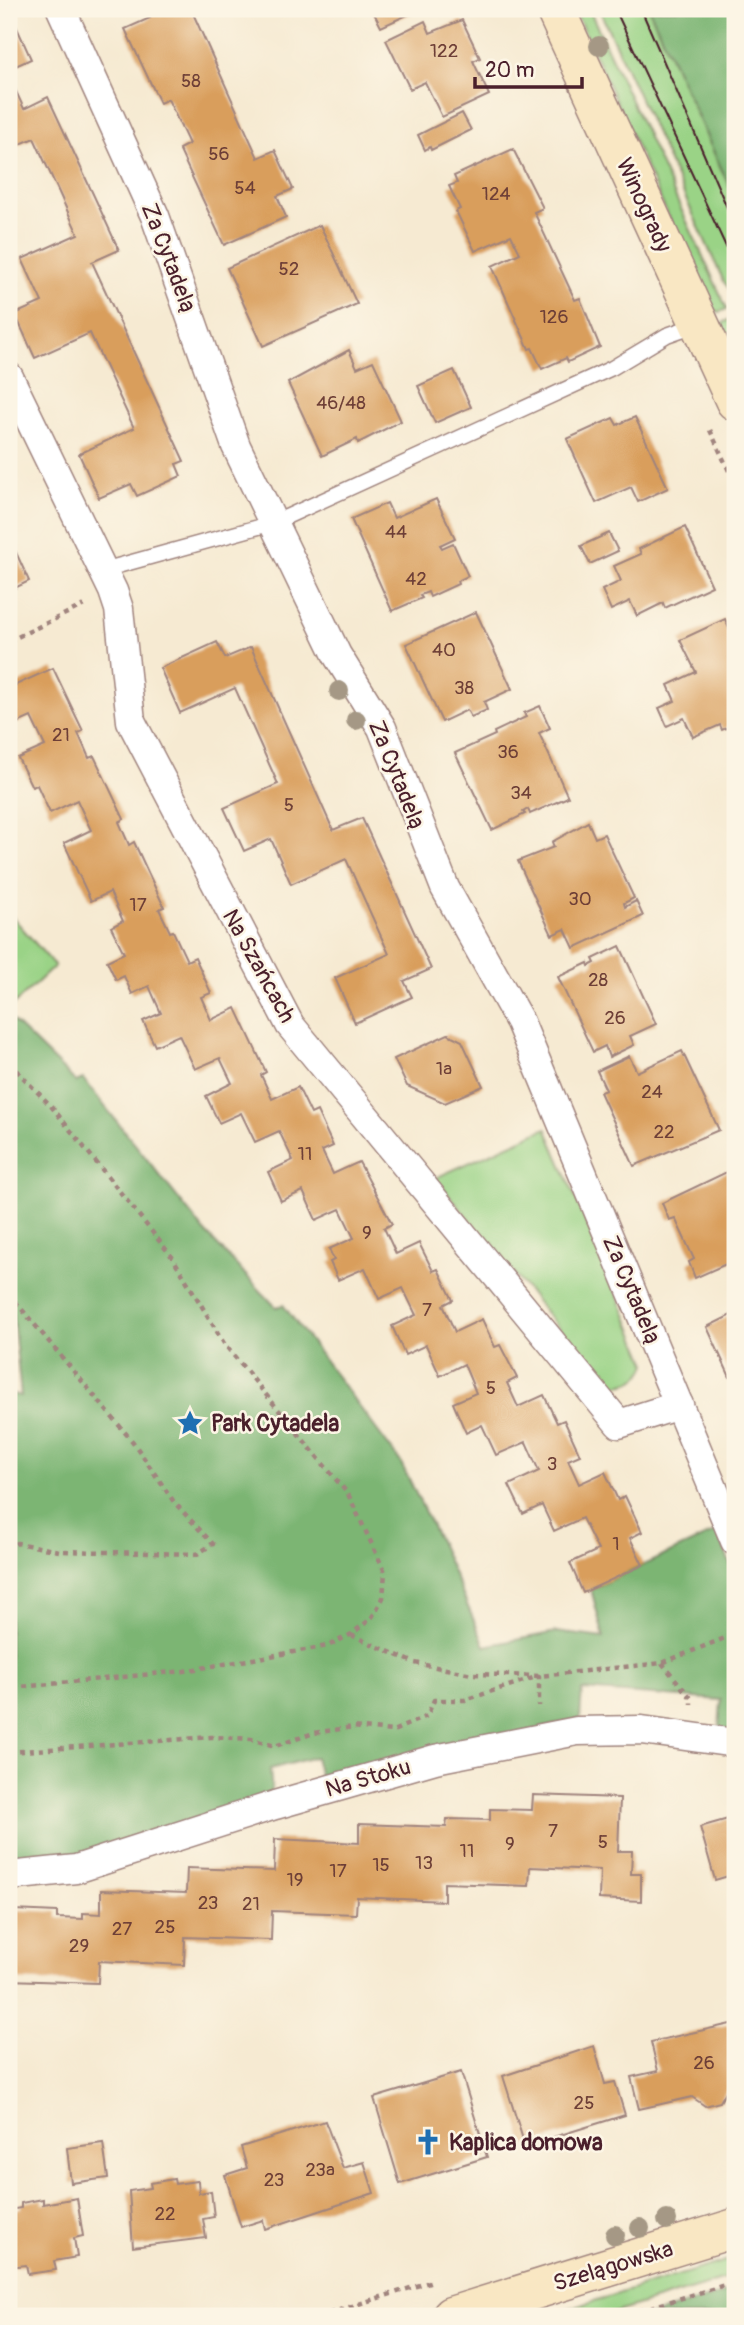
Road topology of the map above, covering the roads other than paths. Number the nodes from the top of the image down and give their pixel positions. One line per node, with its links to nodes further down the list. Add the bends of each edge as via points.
1 (61, 9): 6 (street, Za Cytadelą, via 155,216 236,446)
2 (555, 9): 3 (street, Winogrady)
3 (699, 324): 5 (street, Winogrady); 6 (lane, via 667,335 612,368)
4 (9, 377): 7 (street, Na Szańcach)
5 (735, 401)
6 (273, 523): 7 (lane); 8 (street, Za Cytadelą, via 337,655 382,728 445,888 520,1022)
7 (108, 580): 8 (street, Na Szańcach, via 119,609 131,721 290,1025 619,1424)
8 (679, 1405): 9 (street, Za Cytadelą)
9 (735, 1541)
10 (735, 1743): 11 (street, Na Stoku, via 642,1730 578,1731 435,1759 76,1869)
11 (9, 1876)
12 (735, 2228): 13 (street, Szelągowska)
13 (451, 2316)

